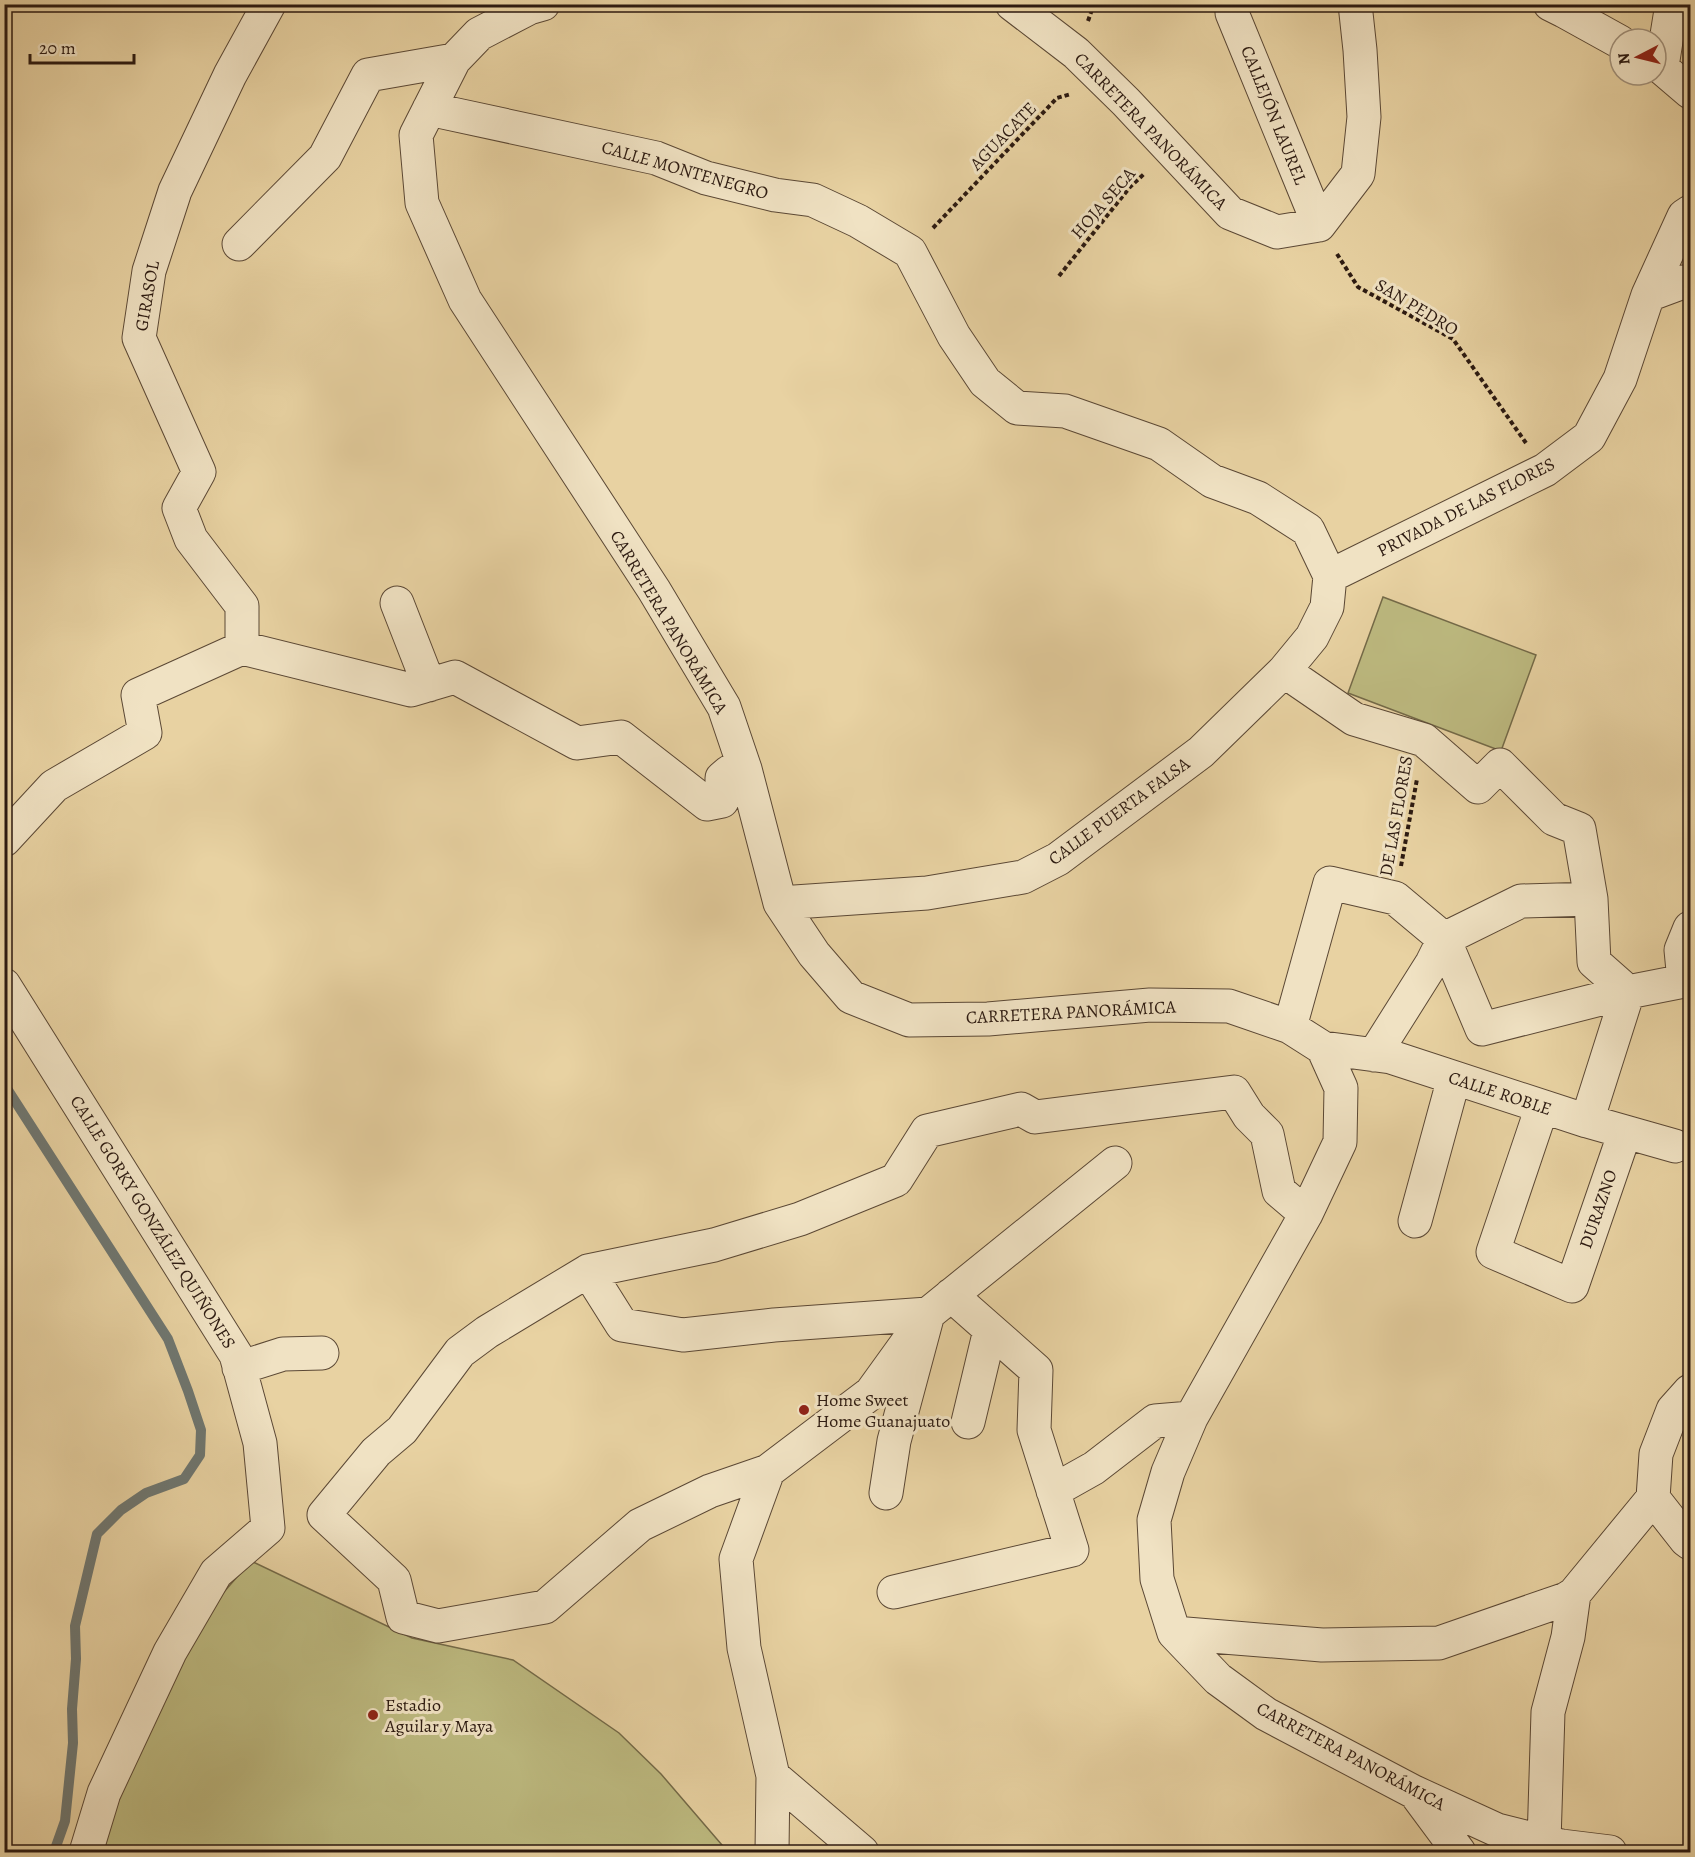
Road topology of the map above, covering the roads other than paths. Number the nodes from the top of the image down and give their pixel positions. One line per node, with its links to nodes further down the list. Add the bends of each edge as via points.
1 (269, 4): 21 (street, GIRASOL, via 175,191 149,271 139,338 199,472 179,508 191,539 242,606)
2 (543, 4): 10 (street, CARRETERA PANORÁMICA, via 479,34)
3 (1012, 4): 15 (street, CARRETERA PANORÁMICA, via 1076,53 1230,213 1277,232)
4 (1232, 4): 15 (street, CALLEJÓN LAUREL, via 1232,13)
5 (1355, 4): 15 (street, via 1364,117 1358,174)
6 (1550, 4): 9 (street)
7 (1672, 4): 8 (street)
8 (1667, 27)
9 (1608, 35)
10 (454, 60): 13 (street, CARRETERA PANORÁMICA); 16 (street, via 368,75 325,157)
11 (1668, 73): 12 (street)
12 (1690, 92)
13 (429, 109): 19 (street, CALLE MONTENEGRO, via 656,158 706,178 813,200 858,221 910,252 954,336 985,382 1017,408 1065,411 1159,444 1212,481 1258,498 1308,530); 24 (street, CARRETERA PANORÁMICA, via 416,135 422,203 465,300 654,590 724,707)
14 (1690, 212): 18 (street, PRIVADA DE LAS FLORES, via 1684,216)
15 (1319, 225)
16 (239, 244)
17 (1690, 284): 18 (street, via 1683,282)
18 (1648, 295): 19 (street, PRIVADA DE LAS FLORES, via 1620,379 1589,437 1545,470)
19 (1330, 576): 22 (street, CALLE PUERTA FALSA, via 1327,607 1312,637)
20 (397, 603): 23 (street)
21 (242, 648): 23 (street, via 411,690); 25 (street, via 138,695 145,733 54,786)
22 (1284, 671): 26 (street, via 1354,719 1424,740 1478,787 1500,765 1554,819 1579,830); 27 (street, CALLE PUERTA FALSA, via 1201,752 1058,859 1023,877 927,893)
23 (429, 685): 24 (street, via 455,677 577,743 621,737 707,804 722,801 722,778 729,772)
24 (745, 769): 27 (street, CARRETERA PANORÁMICA)
25 (4, 840)
26 (1591, 899): 29 (street, via 1521,901); 31 (street, via 1594,962)
27 (780, 903): 32 (street, CARRETERA PANORÁMICA, via 814,954 851,997 909,1020 988,1019 1150,1005 1230,1006)
28 (1690, 928): 31 (street, via 1681,950 1684,981)
29 (1444, 939): 31 (street, via 1482,1029); 32 (street, via 1395,898 1330,883); 34 (street)
30 (4, 985): 47 (street, CALLE GORKY GONZÁLEZ QUIÑONES, via 236,1355)
31 (1628, 992): 37 (street)
32 (1290, 1026): 33 (street, CARRETERA PANORÁMICA)
33 (1323, 1048): 34 (street, CALLE ROBLE); 41 (street, CARRETERA PANORÁMICA, via 1341,1088 1340,1142)
34 (1374, 1055): 35 (street, CALLE ROBLE)
35 (1454, 1077): 36 (street, CALLE ROBLE); 42 (street)
36 (1542, 1107): 37 (street, CALLE ROBLE); 38 (street, DURAZNO, via 1493,1252 1572,1286)
37 (1587, 1121): 38 (street, CALLE ROBLE)
38 (1624, 1132): 39 (street, CALLE ROBLE)
39 (1675, 1146)
40 (1115, 1163): 44 (street)
41 (1306, 1214): 43 (street, via 1279,1191 1267,1134 1249,1116 1234,1092 1035,1116 1021,1110 927,1131 896,1180 800,1219 714,1245); 49 (street, CARRETERA PANORÁMICA)
42 (1415, 1221)
43 (588, 1271): 44 (street, via 622,1324 683,1335); 51 (street, via 460,1352 402,1430 376,1452 324,1515 394,1580 403,1617 438,1626 545,1607 640,1525 710,1491)
44 (940, 1305): 45 (street); 51 (street, via 872,1393); 53 (street, via 894,1441)
45 (990, 1330): 50 (street); 52 (street, via 1036,1370 1034,1430)
46 (322, 1353): 47 (street, via 283,1354)
47 (239, 1368): 62 (street, CALLE GORKY GONZÁLEZ QUIÑONES, via 260,1443 268,1528 216,1573 170,1652 104,1793)
48 (1690, 1391): 54 (street, via 1672,1410 1656,1454)
49 (1191, 1418): 52 (street, via 1155,1421 1095,1468); 58 (street, CARRETERA PANORÁMICA, via 1168,1472 1154,1520 1157,1579)
50 (968, 1422)
51 (768, 1471): 59 (street, via 736,1559 744,1648)
52 (1053, 1491): 56 (street, via 1072,1550)
53 (885, 1493)
54 (1653, 1498): 55 (street); 57 (street)
55 (1690, 1542)
56 (894, 1592)
57 (1574, 1594): 58 (street, via 1439,1643 1322,1645); 61 (street, via 1568,1637 1548,1712)
58 (1174, 1633): 60 (street, CARRETERA PANORÁMICA, via 1218,1679 1266,1714)
59 (773, 1776): 63 (street); 64 (street)
60 (1414, 1792): 61 (street, CARRETERA PANORÁMICA, via 1497,1830); 65 (street)
61 (1544, 1842): 66 (street, CARRETERA PANORÁMICA)
62 (86, 1852)
63 (772, 1852)
64 (862, 1852)
65 (1459, 1852)
66 (1610, 1852)

